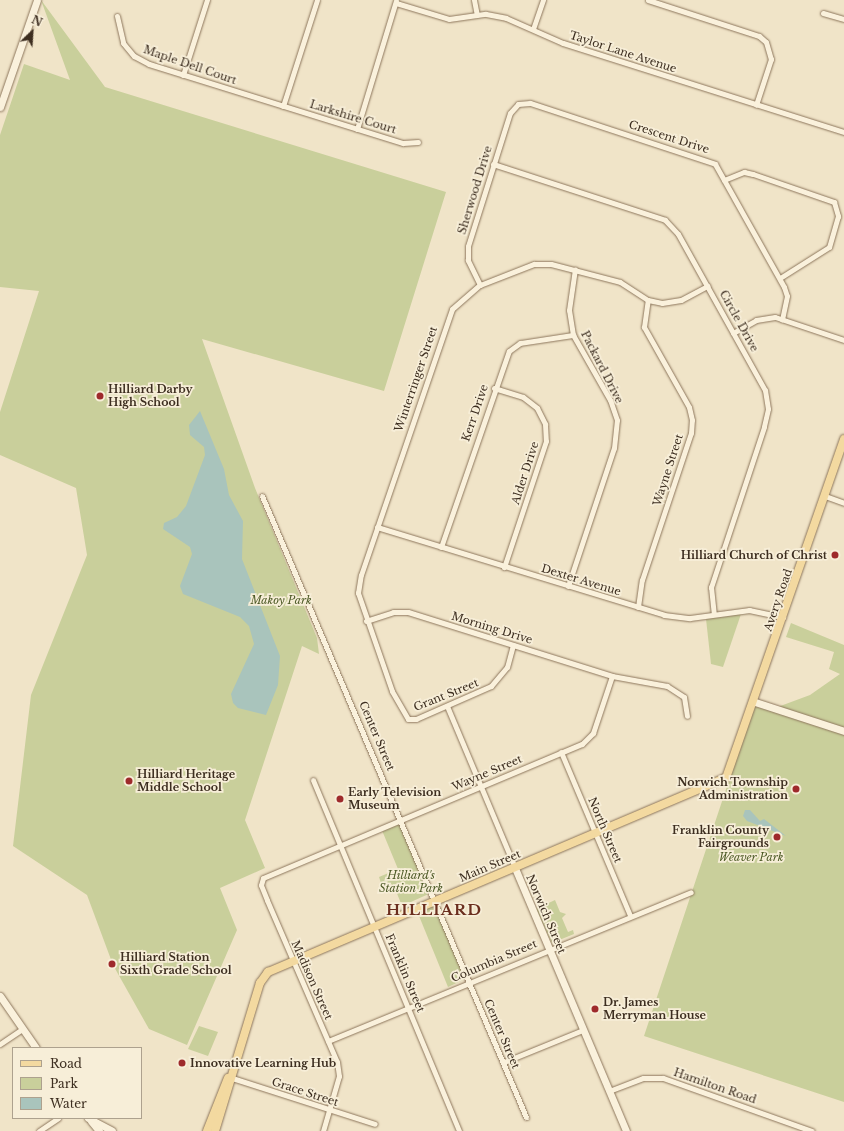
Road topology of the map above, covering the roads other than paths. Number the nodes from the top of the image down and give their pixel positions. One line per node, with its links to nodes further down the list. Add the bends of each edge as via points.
1 (37, 0): 17 (main road)
2 (207, 0): 13 (street)
3 (317, 0): 16 (street)
4 (474, 0): 9 (street)
5 (543, 0): 12 (street)
6 (648, 0): 15 (street, via 759,36 766,42 771,59)
7 (396, 1): 9 (street, Taylor Lane Avenue, via 449,19); 18 (street)
8 (823, 13): 11 (street)
9 (476, 15): 12 (street, Taylor Lane Avenue, via 501,16)
10 (117, 16): 13 (street, Maple Dell Court, via 119,35 134,56)
11 (844, 19)
12 (532, 30): 15 (street, Taylor Lane Avenue, via 563,43)
13 (183, 75): 16 (street, Maple Dell Court)
14 (518, 104): 21 (street, Sherwood Drive, via 510,113); 22 (street, Crescent Drive, via 530,103 708,160)
15 (756, 105): 19 (street, Taylor Lane Avenue)
16 (283, 106): 18 (street, Larkshire Court)
17 (0, 107)
18 (357, 130): 20 (street, Larkshire Court, via 404,143)
19 (844, 132)
20 (418, 142)
21 (493, 164): 25 (street, Sherwood Drive, via 468,246 468,260); 26 (street, Circle Drive, via 665,220 678,234)
22 (724, 180): 24 (street, Crescent Drive); 24 (street, via 744,172 753,174 828,198 838,208 828,247)
23 (575, 269): 25 (street, Winterringer Street, via 534,264); 27 (street, Winterringer Street, via 620,282); 30 (street, Packard Drive, via 569,310)
24 (780, 278): 28 (street, Crescent Drive, via 787,296)
25 (480, 286): 37 (street, Winterringer Street, via 452,309 444,327)
26 (707, 286): 27 (street, Winterringer Street, via 682,300 662,303); 29 (street, Circle Drive)
27 (648, 300): 41 (street, Wayne Street, via 644,327 689,407 692,420 691,433 642,580)
28 (782, 319): 29 (street, via 765,317); 31 (street)
29 (733, 332): 42 (street, Circle Drive, via 765,390 768,408 713,578)
30 (573, 335): 32 (street, Kerr Drive, via 520,343 504,359); 40 (street, Packard Drive, via 610,400 617,427 614,448)
31 (844, 340)
32 (494, 388): 38 (street, Kerr Drive); 39 (street, Alder Drive, via 523,397 537,408 545,424 546,441)
33 (844, 440): 35 (main road, Avery Road)
34 (262, 496): 56 (street, Center Street, via 329,659 347,691)
35 (825, 496): 36 (street); 43 (main road, Avery Road)
36 (844, 503)
37 (377, 527): 38 (street, Dexter Avenue); 44 (street, Winterringer Street, via 358,593)
38 (441, 547): 39 (street, Dexter Avenue)
39 (504, 566): 40 (street, Dexter Avenue)
40 (568, 586): 41 (street, Dexter Avenue)
41 (638, 607): 42 (street, Dexter Avenue, via 690,618)
42 (714, 614): 43 (street, Dexter Avenue, via 749,610)
43 (784, 617): 47 (main road, Avery Road)
44 (366, 621): 45 (street, Morning Drive, via 401,611); 50 (street, Winterringer Street, via 400,710)
45 (513, 645): 46 (street, Morning Drive); 48 (street, Grant Street, via 504,671 491,686)
46 (612, 676): 49 (street, Morning Drive, via 674,688 684,697); 52 (street, Wayne Street, via 588,739)
47 (755, 702): 51 (main road); 53 (main road, Avery Road)
48 (447, 706): 50 (street, Grant Street, via 416,719); 55 (street, Norwich Street)
49 (687, 716)
50 (408, 719)
51 (844, 731)
52 (561, 752): 55 (street, Wayne Street); 57 (street, North Street)
53 (732, 768): 57 (main road, Main Street, via 718,783)
54 (313, 780): 58 (street, Franklin Street)
55 (481, 787): 56 (street, Wayne Street); 59 (street, Norwich Street)
56 (401, 820): 58 (street, Wayne Street); 62 (street, Center Street)
57 (595, 834): 59 (main road, Main Street); 63 (street, North Street)
58 (340, 846): 60 (street, Wayne Street); 64 (street, Franklin Street)
59 (515, 868): 62 (main road, Main Street); 65 (main road, Norwich Street)
60 (263, 878): 66 (street, Madison Street, via 262,885)
61 (691, 892): 63 (street, Columbia Street)
62 (436, 900): 64 (main road, Main Street); 67 (street, Center Street)
63 (630, 915): 65 (street, Columbia Street)
64 (374, 926): 66 (main road, Main Street); 69 (street, Franklin Street)
65 (549, 948): 67 (street, Columbia Street); 71 (main road, Norwich Street)
66 (292, 960): 72 (street, Madison Street); 76 (main road, Main Street, via 262,978)
67 (468, 981): 69 (street, Columbia Street); 75 (street, Center Street)
68 (0, 996): 70 (main road)
69 (408, 1008): 72 (street, Columbia Street); 88 (street, Franklin Street)
70 (22, 1029): 73 (street); 74 (main road)
71 (583, 1030): 75 (street); 77 (main road, Norwich Street)
72 (328, 1041): 78 (street, Madison Street, via 337,1062 336,1091)
73 (0, 1044)
74 (35, 1047)
75 (504, 1062): 79 (street, Center Street)
76 (229, 1077): 78 (street, Grace Street); 85 (main road, Main Street); 86 (main road, Main Street)
77 (610, 1091): 89 (main road, Norwich Street); 90 (street, Hamilton Road, via 642,1078 663,1078)
78 (329, 1111): 81 (street, Grace Street); 87 (street, Madison Street)
79 (526, 1117)
80 (57, 1119): 83 (street)
81 (375, 1124)
82 (94, 1126): 84 (main road)
83 (39, 1131)
84 (112, 1131)
85 (207, 1131)
86 (214, 1131)
87 (322, 1131)
88 (459, 1131)
89 (626, 1131)
90 (812, 1131)

